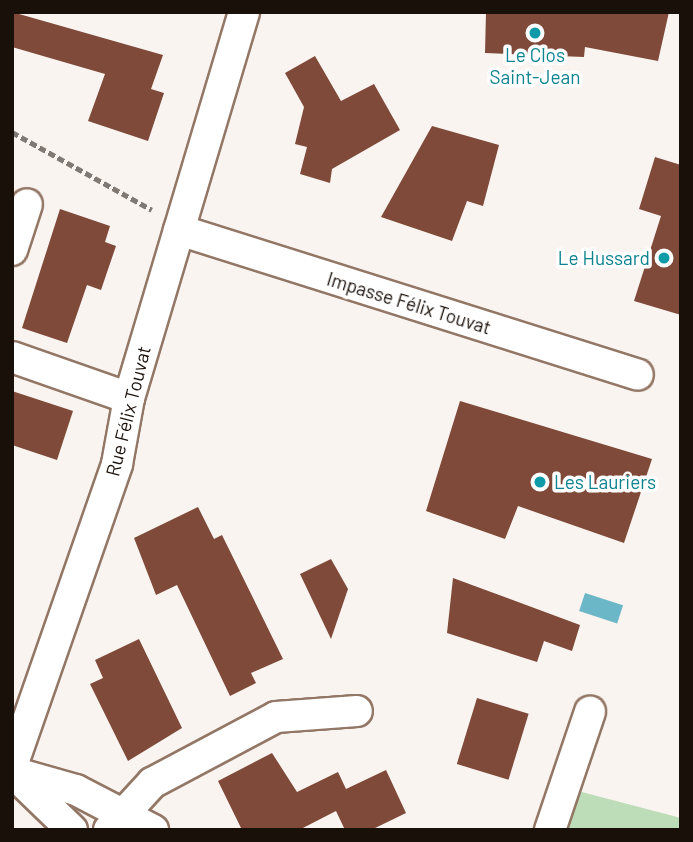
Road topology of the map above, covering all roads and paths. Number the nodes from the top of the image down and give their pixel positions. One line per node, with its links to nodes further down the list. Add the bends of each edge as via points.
1 (244, 12): 4 (street, Rue Félix Touvat)
2 (12, 132): 4 (path)
3 (27, 204): 5 (street)
4 (180, 226): 7 (street, Impasse Félix Touvat); 8 (street, Rue Félix Touvat)
5 (12, 250)
6 (12, 357): 8 (street)
7 (638, 375)
8 (129, 398): 11 (street, Rue Félix Touvat, via 117,464)
9 (358, 711): 13 (street, via 276,717 163,776)
10 (590, 712): 16 (street)
11 (12, 766)
12 (12, 772): 13 (street, via 76,790); 14 (street)
13 (115, 821): 15 (street)
14 (72, 830)
15 (153, 830)
16 (550, 830)

